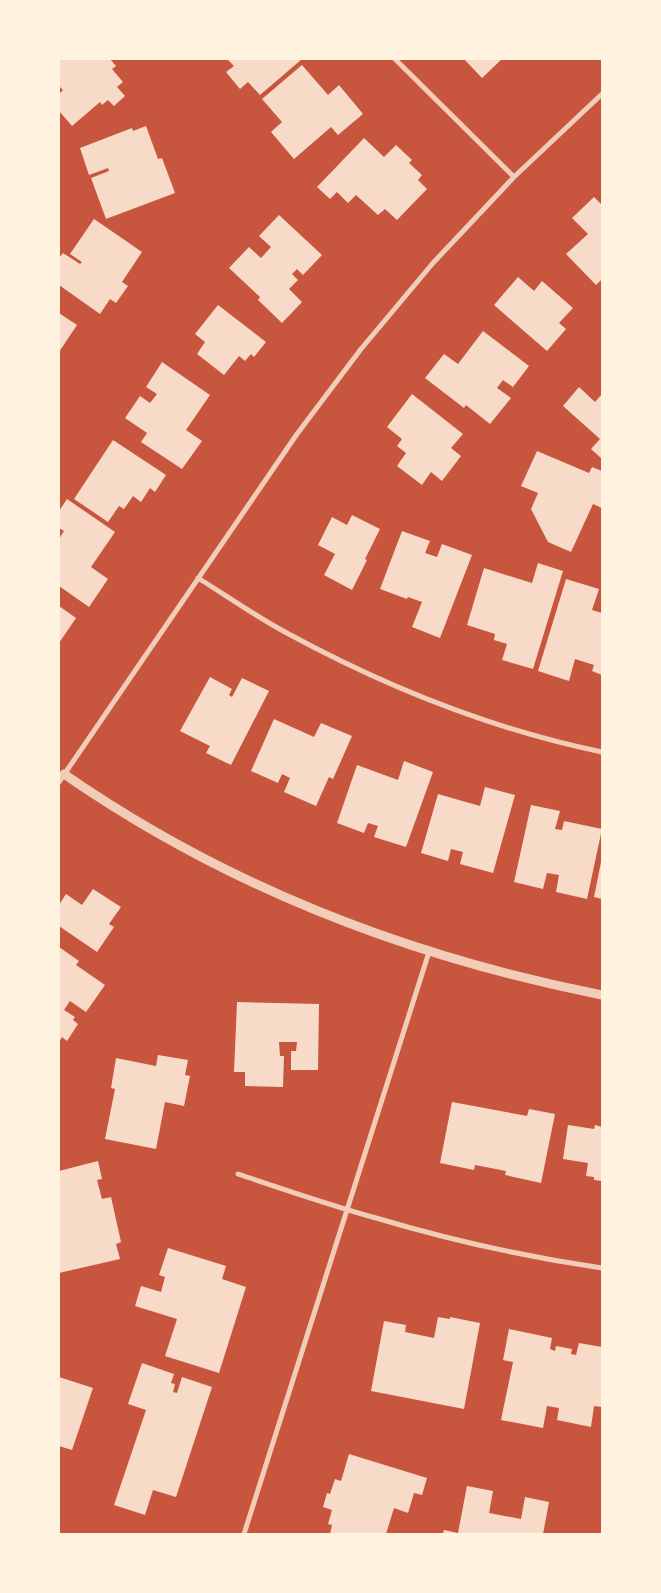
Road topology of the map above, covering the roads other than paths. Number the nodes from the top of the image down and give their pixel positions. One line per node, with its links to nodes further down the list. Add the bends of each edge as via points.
1 (395, 59): 3 (street)
2 (602, 94): 3 (street)
3 (514, 177): 4 (street, via 433,263 361,349 297,434)
4 (198, 578): 5 (street, via 283,632 428,700 504,727); 6 (street)
5 (602, 752)
6 (61, 778): 7 (street, via 254,883 342,922)
7 (429, 952): 8 (street, via 546,984); 10 (street)
8 (602, 994)
9 (238, 1174): 10 (street)
10 (348, 1209): 11 (street, via 459,1240); 12 (street)
11 (602, 1268)
12 (244, 1534)

